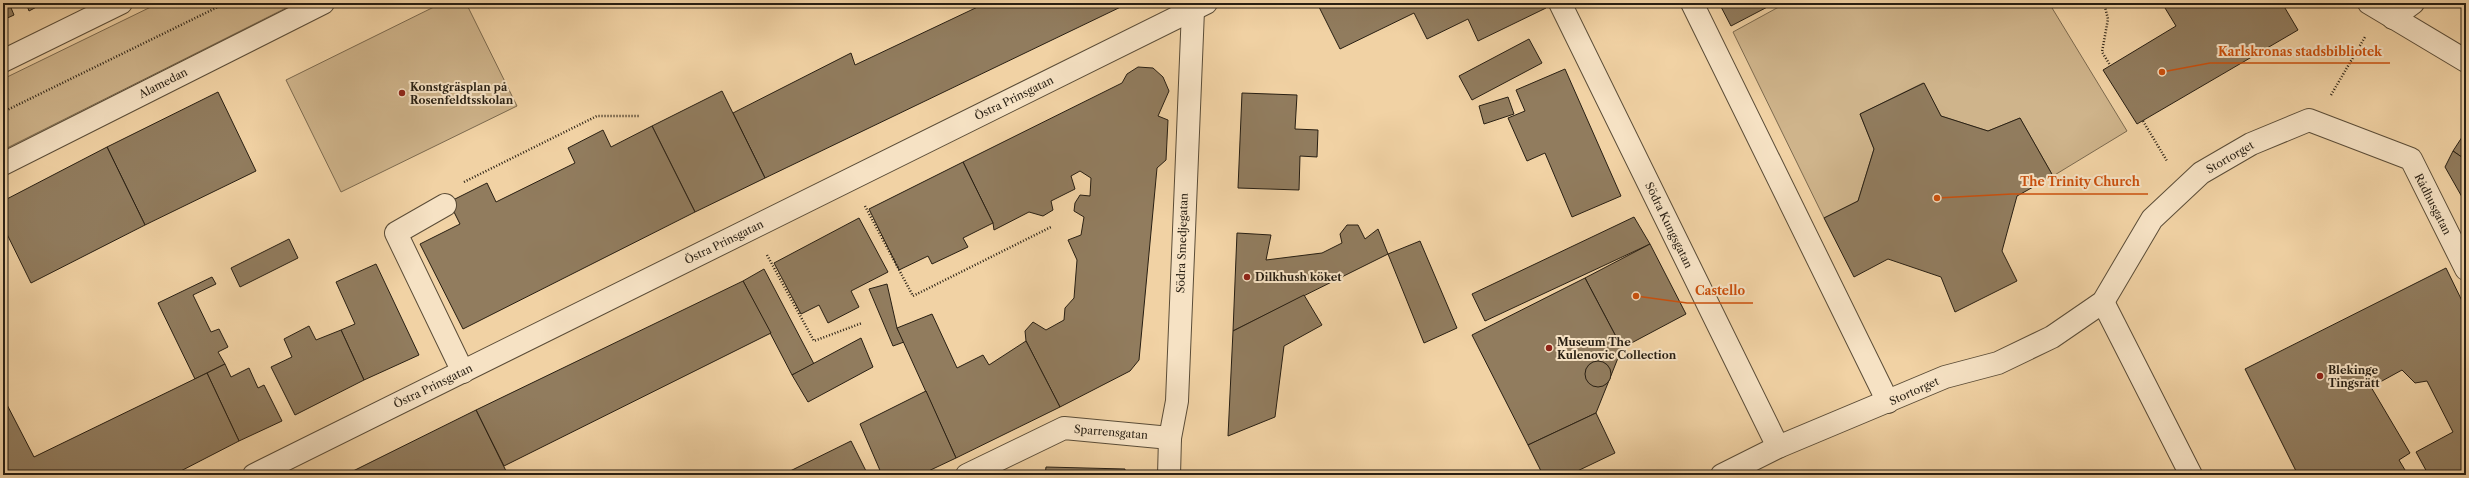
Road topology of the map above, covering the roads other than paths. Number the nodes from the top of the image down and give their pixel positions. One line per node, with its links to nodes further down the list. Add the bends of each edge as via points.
1 (121, 3): 9 (street)
2 (323, 3): 12 (street, Alamedan)
3 (1560, 3): 19 (street, Södra Kungsgatan)
4 (1692, 3): 17 (street)
5 (2369, 3): 8 (street)
6 (2413, 3): 8 (street)
7 (1197, 5): 16 (street, Östra Prinsgatan); 18 (street, Södra Smedjegatan, via 1177,401)
8 (2393, 18): 10 (street)
9 (3, 61)
10 (2466, 61)
11 (2411, 159): 14 (street, Rådhusgatan); 15 (street, Stortorget, via 2309,120 2250,144 2201,173 2152,219)
12 (3, 164)
13 (445, 205): 16 (street, via 396,233)
14 (2466, 269)
15 (2103, 302): 17 (street, Stortorget, via 2052,338 1998,363 1945,377); 24 (street)
16 (463, 372): 20 (street, Östra Prinsgatan)
17 (1888, 402): 19 (street, Stortorget)
18 (1170, 438): 21 (street, Sparrensgatan, via 1064,428); 22 (street, Södra Smedjegatan)
19 (1778, 447): 23 (street, Stortorget)
20 (254, 475)
21 (967, 475)
22 (1169, 475)
23 (1722, 475)
24 (2191, 475)

